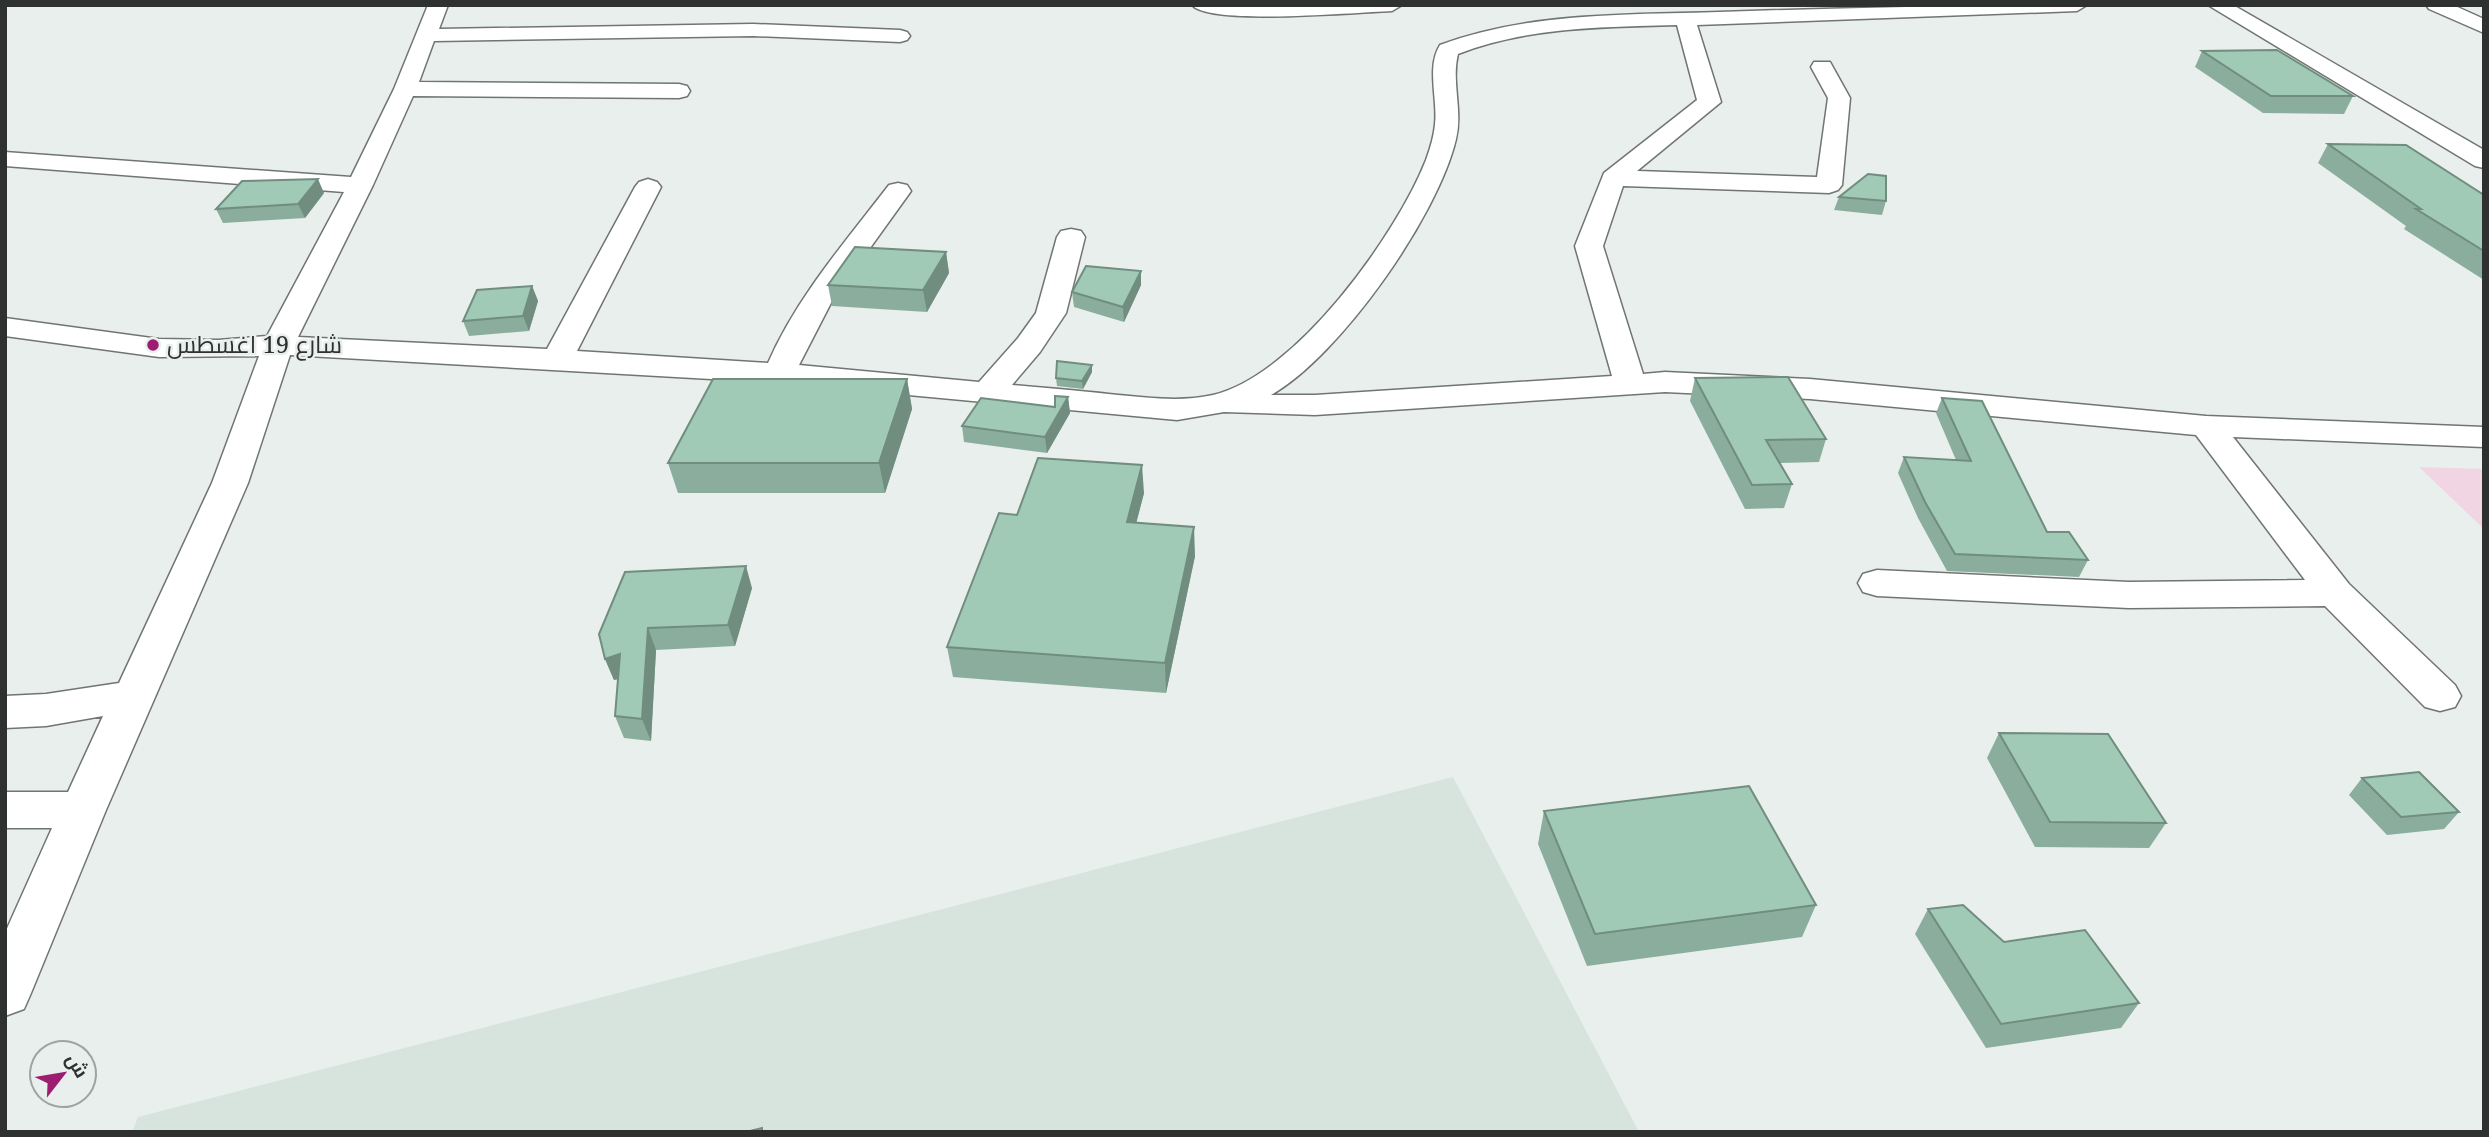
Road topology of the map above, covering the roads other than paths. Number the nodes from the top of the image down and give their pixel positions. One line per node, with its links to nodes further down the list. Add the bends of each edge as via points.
1 (438, 5): 12 (street)
2 (1202, 5): 3 (street, via 1277,11)
3 (1392, 5)
4 (2077, 5): 7 (street)
5 (2218, 5): 18 (street)
6 (2436, 5): 10 (street)
7 (2046, 6): 9 (street)
8 (1509, 11): 11 (street)
9 (1685, 19): 11 (street); 19 (street, via 1709,102)
10 (2484, 27)
11 (1535, 29): 30 (street, via 1471,39 1448,50 1447,125 1437,161 1390,250 1296,362 1269,383)
12 (427, 35): 13 (street, via 754,30); 15 (street)
13 (900, 36)
14 (1822, 67): 19 (street, via 1839,98 1829,185)
15 (405, 89): 16 (street); 20 (street)
16 (679, 91)
17 (5, 159): 20 (street)
18 (2484, 160)
19 (1613, 178): 28 (street, via 1589,246)
20 (360, 185): 25 (street)
21 (648, 187): 26 (street)
22 (898, 191): 27 (street, via 824,290)
23 (1071, 237): 29 (street, via 1051,313)
24 (5, 327): 25 (street, via 159,348)
25 (278, 345): 26 (street); 35 (street, via 230,484)
26 (557, 359): 27 (street)
27 (780, 373): 29 (street)
28 (1630, 384): 30 (street, via 1315,405); 31 (street, via 1810,389)
29 (988, 392): 30 (street, via 1177,410)
30 (1223, 404)
31 (2206, 426): 32 (street); 34 (street)
32 (2484, 437)
33 (1877, 583): 34 (street, via 2129,596)
34 (2335, 593): 36 (street)
35 (134, 696): 37 (street); 39 (street)
36 (2440, 696)
37 (5, 712)
38 (5, 810): 39 (street)
39 (83, 810): 40 (street)
40 (5, 993)

